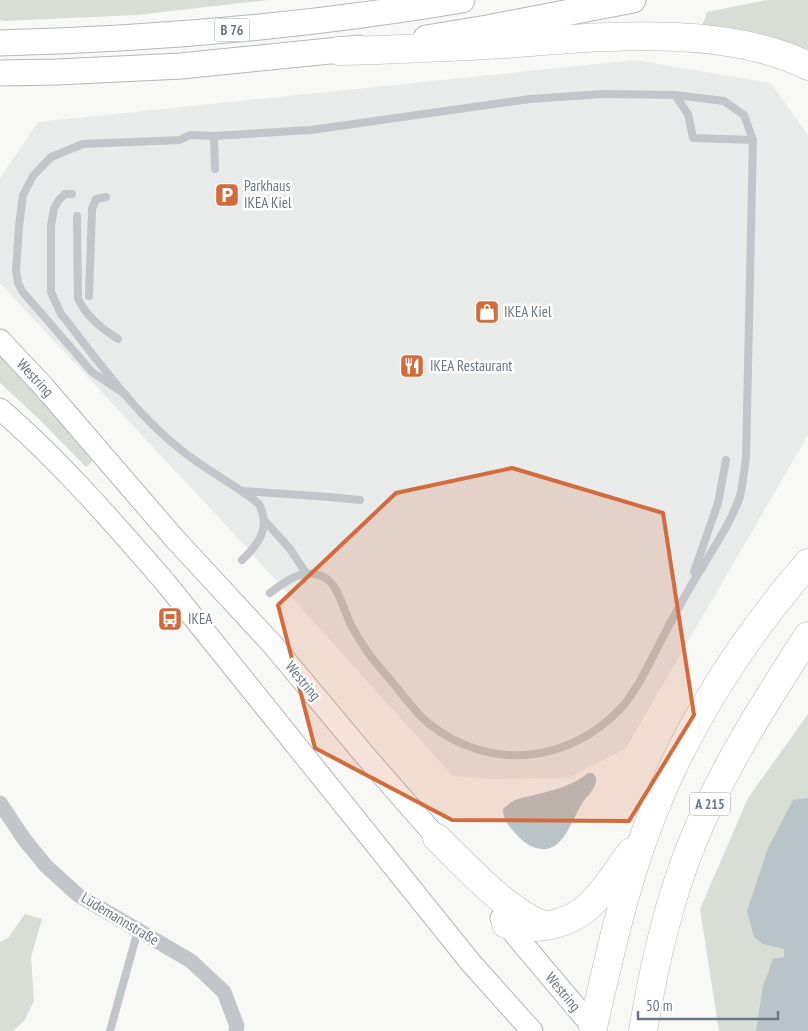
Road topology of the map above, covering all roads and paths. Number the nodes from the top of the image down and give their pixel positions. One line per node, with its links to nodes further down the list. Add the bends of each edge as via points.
1 (462, 0): 3 (highway, B 76, via 290,24 185,34)
2 (633, 0): 4 (highway, B 76, via 487,28)
3 (0, 43)
4 (339, 51): 5 (highway, via 602,38 702,38 770,51); 6 (highway, B 76, via 181,66)
5 (808, 66)
6 (0, 73)
7 (675, 95): 8 (lane, via 603,94 530,99 311,130); 9 (lane, via 724,101 744,115); 9 (lane, via 688,114 693,138)
8 (214, 136): 10 (lane); 17 (lane, via 83,144 51,157 33,176 23,195 16,270 22,291 92,372)
9 (753, 140): 26 (lane, via 746,458 740,495 722,534)
10 (215, 169)
11 (72, 194): 17 (lane, via 65,194 54,208 51,292 61,314)
12 (106, 197): 14 (lane, via 96,199 92,209)
13 (77, 216): 15 (lane, via 78,299 96,325)
14 (90, 296)
15 (118, 339)
16 (0, 340): 31 (main road, Westring, via 174,538 267,638)
17 (126, 395): 20 (lane, via 180,449)
18 (0, 409): 38 (main road, via 28,434 165,582 471,963)
19 (726, 460): 26 (lane, via 718,502)
20 (241, 491): 21 (lane); 22 (lane, via 259,504)
21 (360, 500)
22 (265, 521): 23 (lane, via 259,540); 25 (lane)
23 (242, 560)
24 (808, 563): 30 (highway, via 760,622 716,687 674,765)
25 (306, 573): 26 (lane, via 328,579 365,649 428,722 471,747 512,756 562,749 604,724 637,685); 27 (lane, via 290,578)
26 (689, 588)
27 (270, 593)
28 (808, 636): 39 (highway, A 215, via 734,756 693,842 668,912)
29 (0, 803): 34 (street, Lüdemannstraße, via 24,839 53,872 78,895)
30 (645, 833): 33 (highway, via 589,906 570,918); 35 (highway, via 626,892)
31 (438, 838): 32 (main road, Westring); 33 (highway, via 509,904)
32 (506, 924): 33 (highway, via 523,928); 35 (main road, Westring)
33 (547, 926)
34 (138, 930): 36 (lane); 37 (street, Lüdemannstraße, via 191,961 224,992)
35 (594, 1030)
36 (110, 1031)
37 (236, 1031)
38 (532, 1031)
39 (643, 1031)

